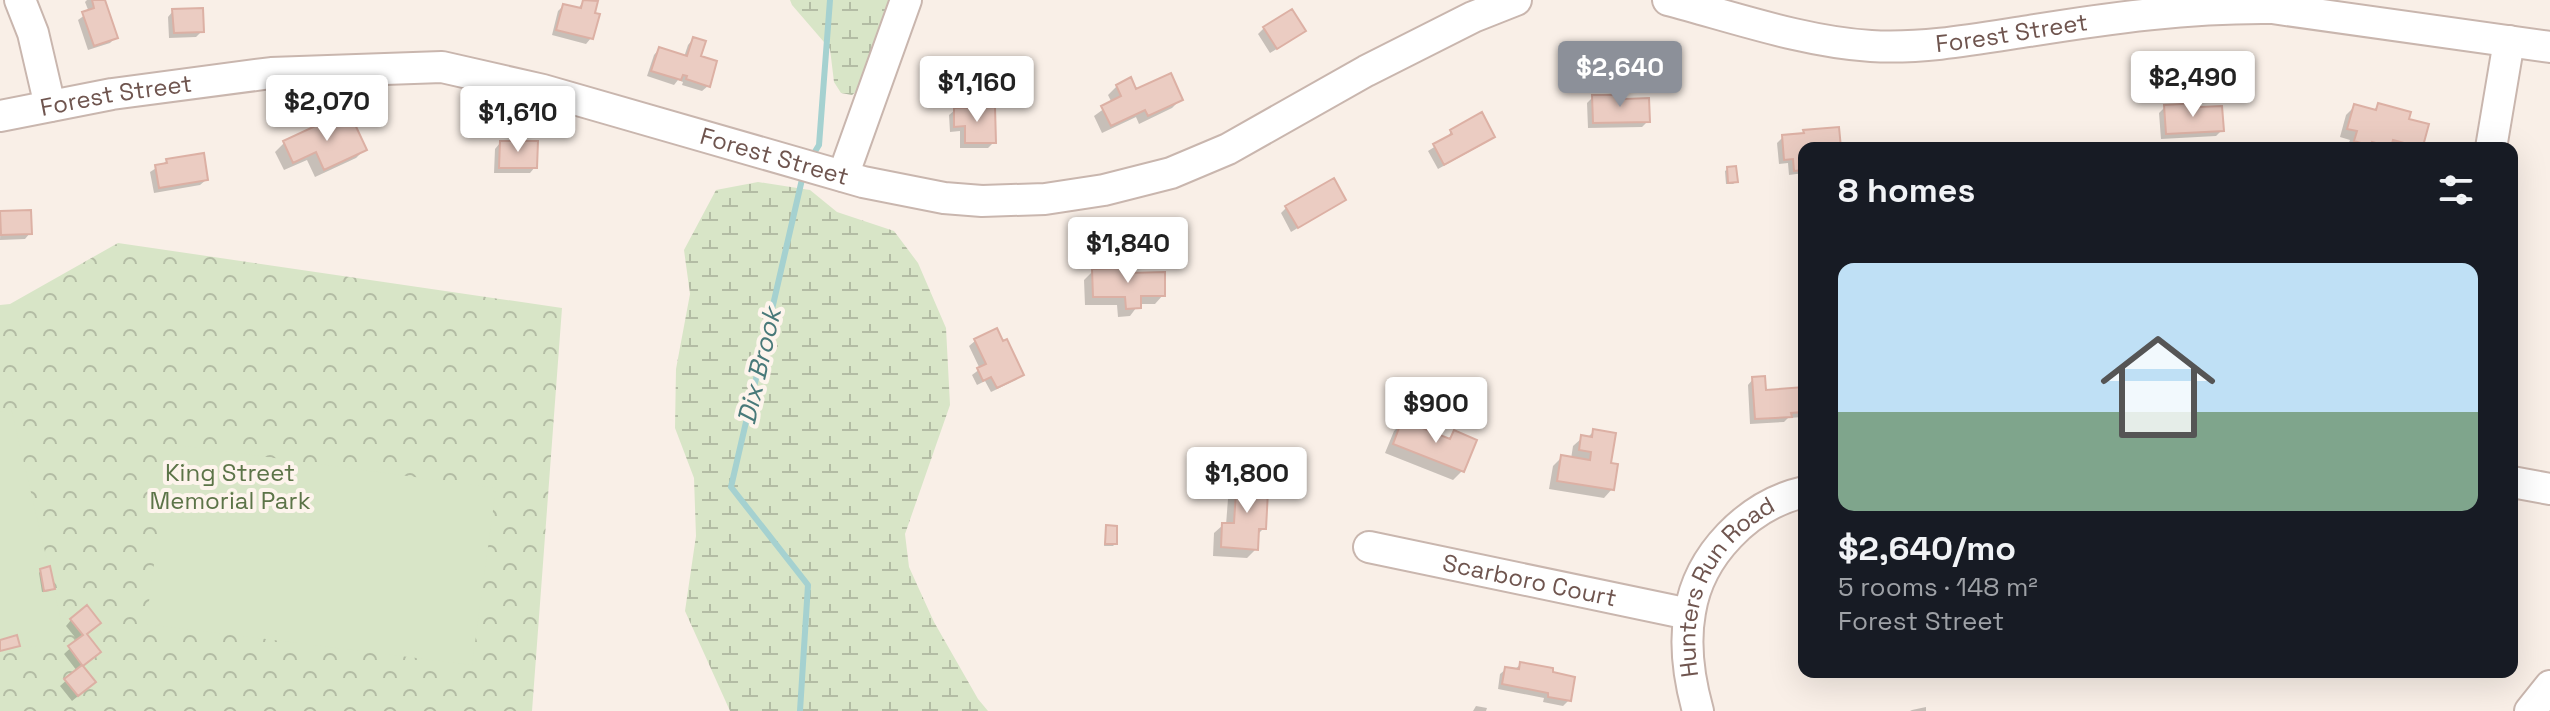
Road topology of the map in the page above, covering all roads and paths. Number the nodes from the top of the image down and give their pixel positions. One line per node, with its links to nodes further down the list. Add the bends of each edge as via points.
1 (20, 0): 8 (street)
2 (906, 0): 11 (street)
3 (1516, 0): 11 (street, Forest Street, via 1366,71 1228,149 1158,177 1045,199 982,201)
4 (1668, 0): 5 (street, Forest Street, via 1871,46 1962,41 2227,7)
5 (2386, 12): 6 (street, Forest Street)
6 (2509, 41): 7 (street, Forest Street); 10 (street)
7 (2550, 47)
8 (50, 106): 9 (street, Forest Street); 11 (street, Forest Street, via 271,73 442,67 543,90)
9 (0, 116)
10 (2492, 142)
11 (833, 174)
12 (2518, 483): 13 (street)
13 (2550, 489)
14 (1798, 494): 16 (street, Hunters Run Road, via 1758,511 1723,542 1702,574)
15 (1369, 547): 16 (street, Scarboro Court)
16 (1689, 614): 18 (street, Hunters Run Road, via 1688,658)
17 (2550, 686): 19 (street)
18 (1698, 711)
19 (2530, 711)

